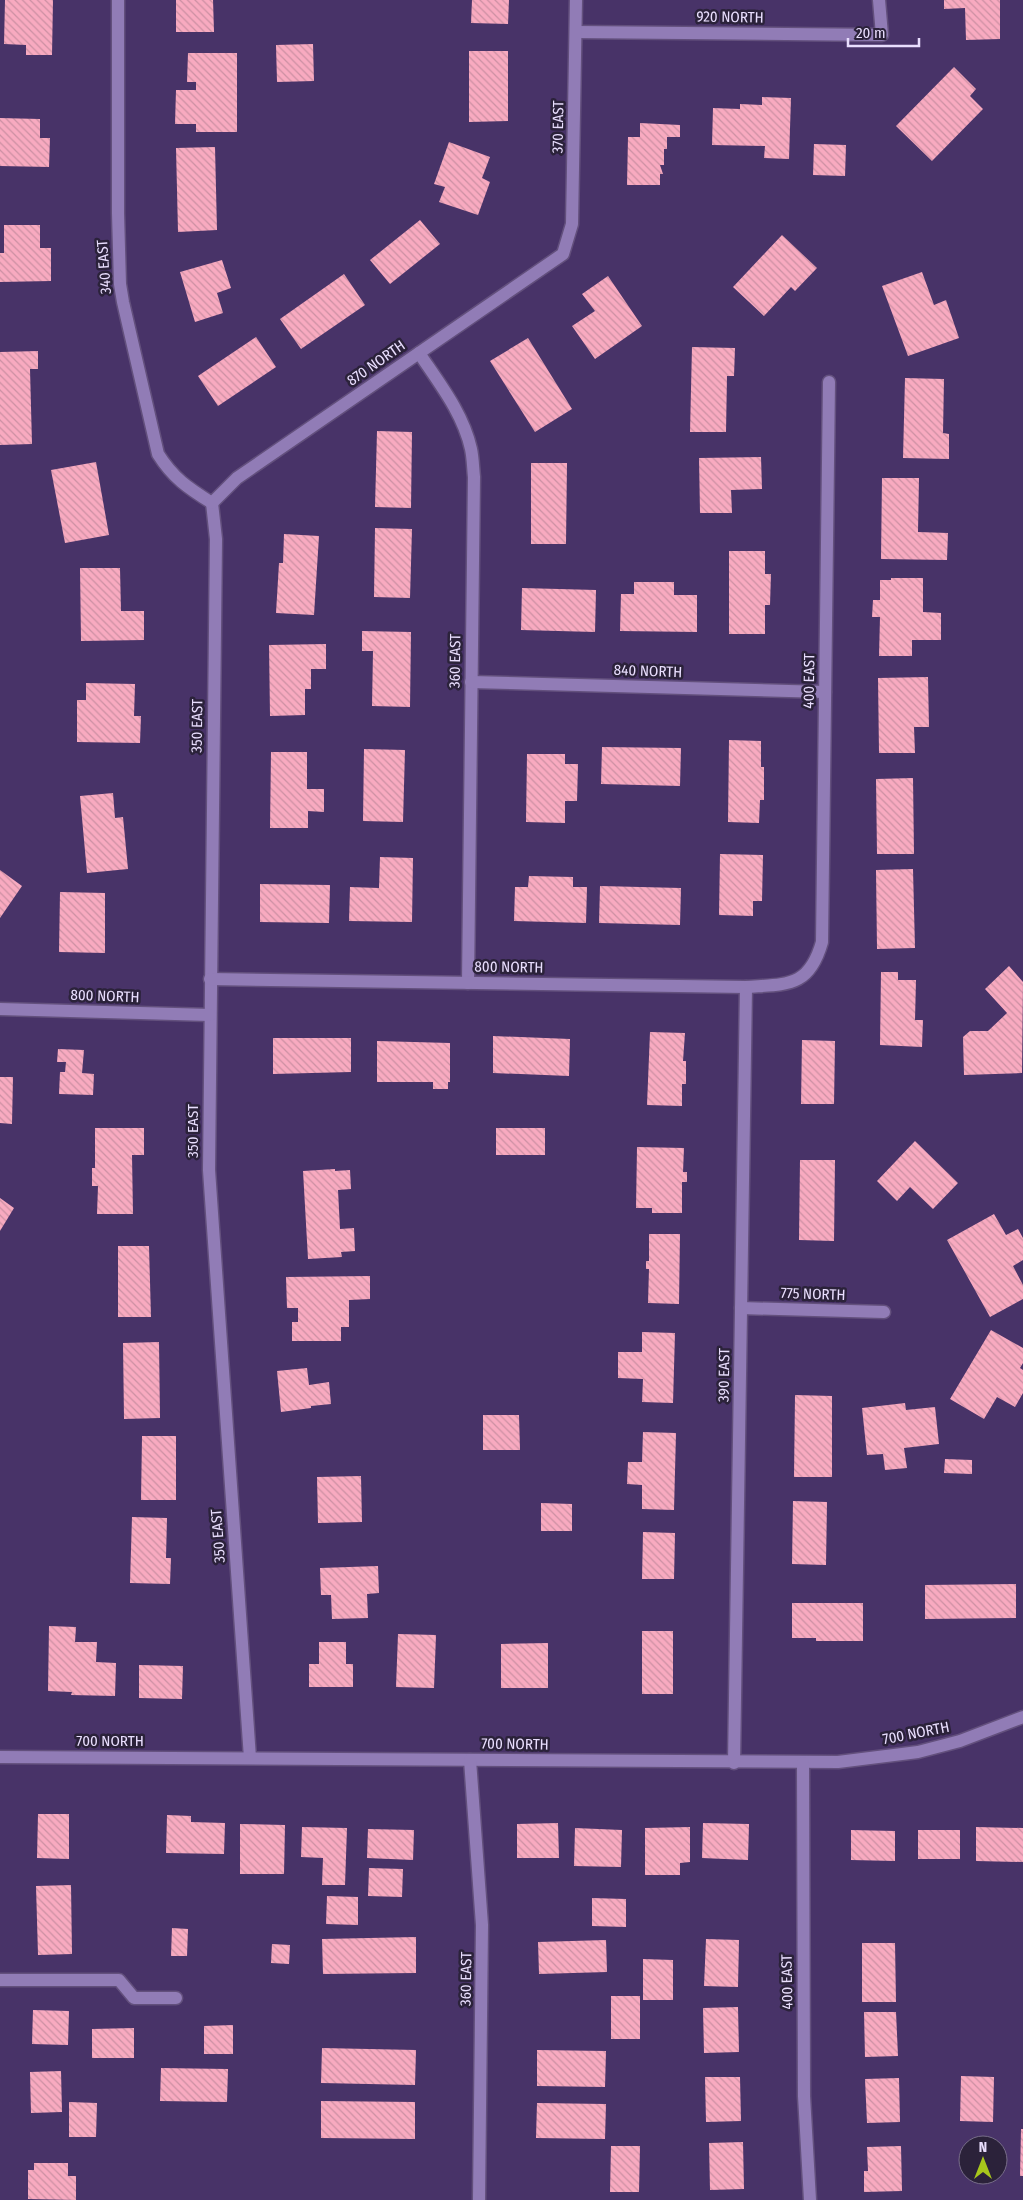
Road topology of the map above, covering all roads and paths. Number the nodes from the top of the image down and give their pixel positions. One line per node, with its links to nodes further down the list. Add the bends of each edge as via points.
1 (118, 0): 8 (street, 340 EAST, via 118,213 123,302 158,454 170,472)
2 (576, 0): 4 (street, 370 EAST)
3 (879, 0): 4 (street, 920 NORTH, via 882,35)
4 (576, 32): 5 (street, 370 EAST, via 572,224)
5 (563, 254): 6 (street, 870 NORTH)
6 (419, 353): 8 (street, 870 NORTH, via 237,478); 9 (street, 360 EAST, via 465,427 472,451)
7 (829, 382): 10 (street, 400 EAST)
8 (212, 503): 12 (street, 350 EAST, via 216,539)
9 (471, 682): 10 (street, 840 NORTH); 13 (street, 360 EAST)
10 (825, 692): 11 (street, 400 EAST, via 822,942 817,960)
11 (804, 975): 14 (street, 800 NORTH, via 788,984)
12 (210, 979): 13 (street, 800 NORTH); 16 (street, 350 EAST)
13 (468, 983): 14 (street, 800 NORTH)
14 (746, 988): 17 (street, 390 EAST)
15 (0, 1009): 16 (street, 800 NORTH)
16 (210, 1015): 21 (street, 350 EAST, via 209,1170)
17 (741, 1308): 18 (street, 775 NORTH); 23 (street, 390 EAST)
18 (884, 1312)
19 (1023, 1717): 24 (street, 700 NORTH, via 960,1741 918,1752)
20 (0, 1757): 21 (street, 700 NORTH)
21 (250, 1758): 22 (street, 700 NORTH)
22 (470, 1760): 23 (street, 700 NORTH); 27 (street, 360 EAST, via 482,1925)
23 (734, 1763): 24 (street, 700 NORTH)
24 (803, 1763): 28 (street, 400 EAST, via 804,2096)
25 (0, 1980): 26 (street, via 119,1980 134,1998)
26 (176, 1998)
27 (480, 2200)
28 (810, 2200)

